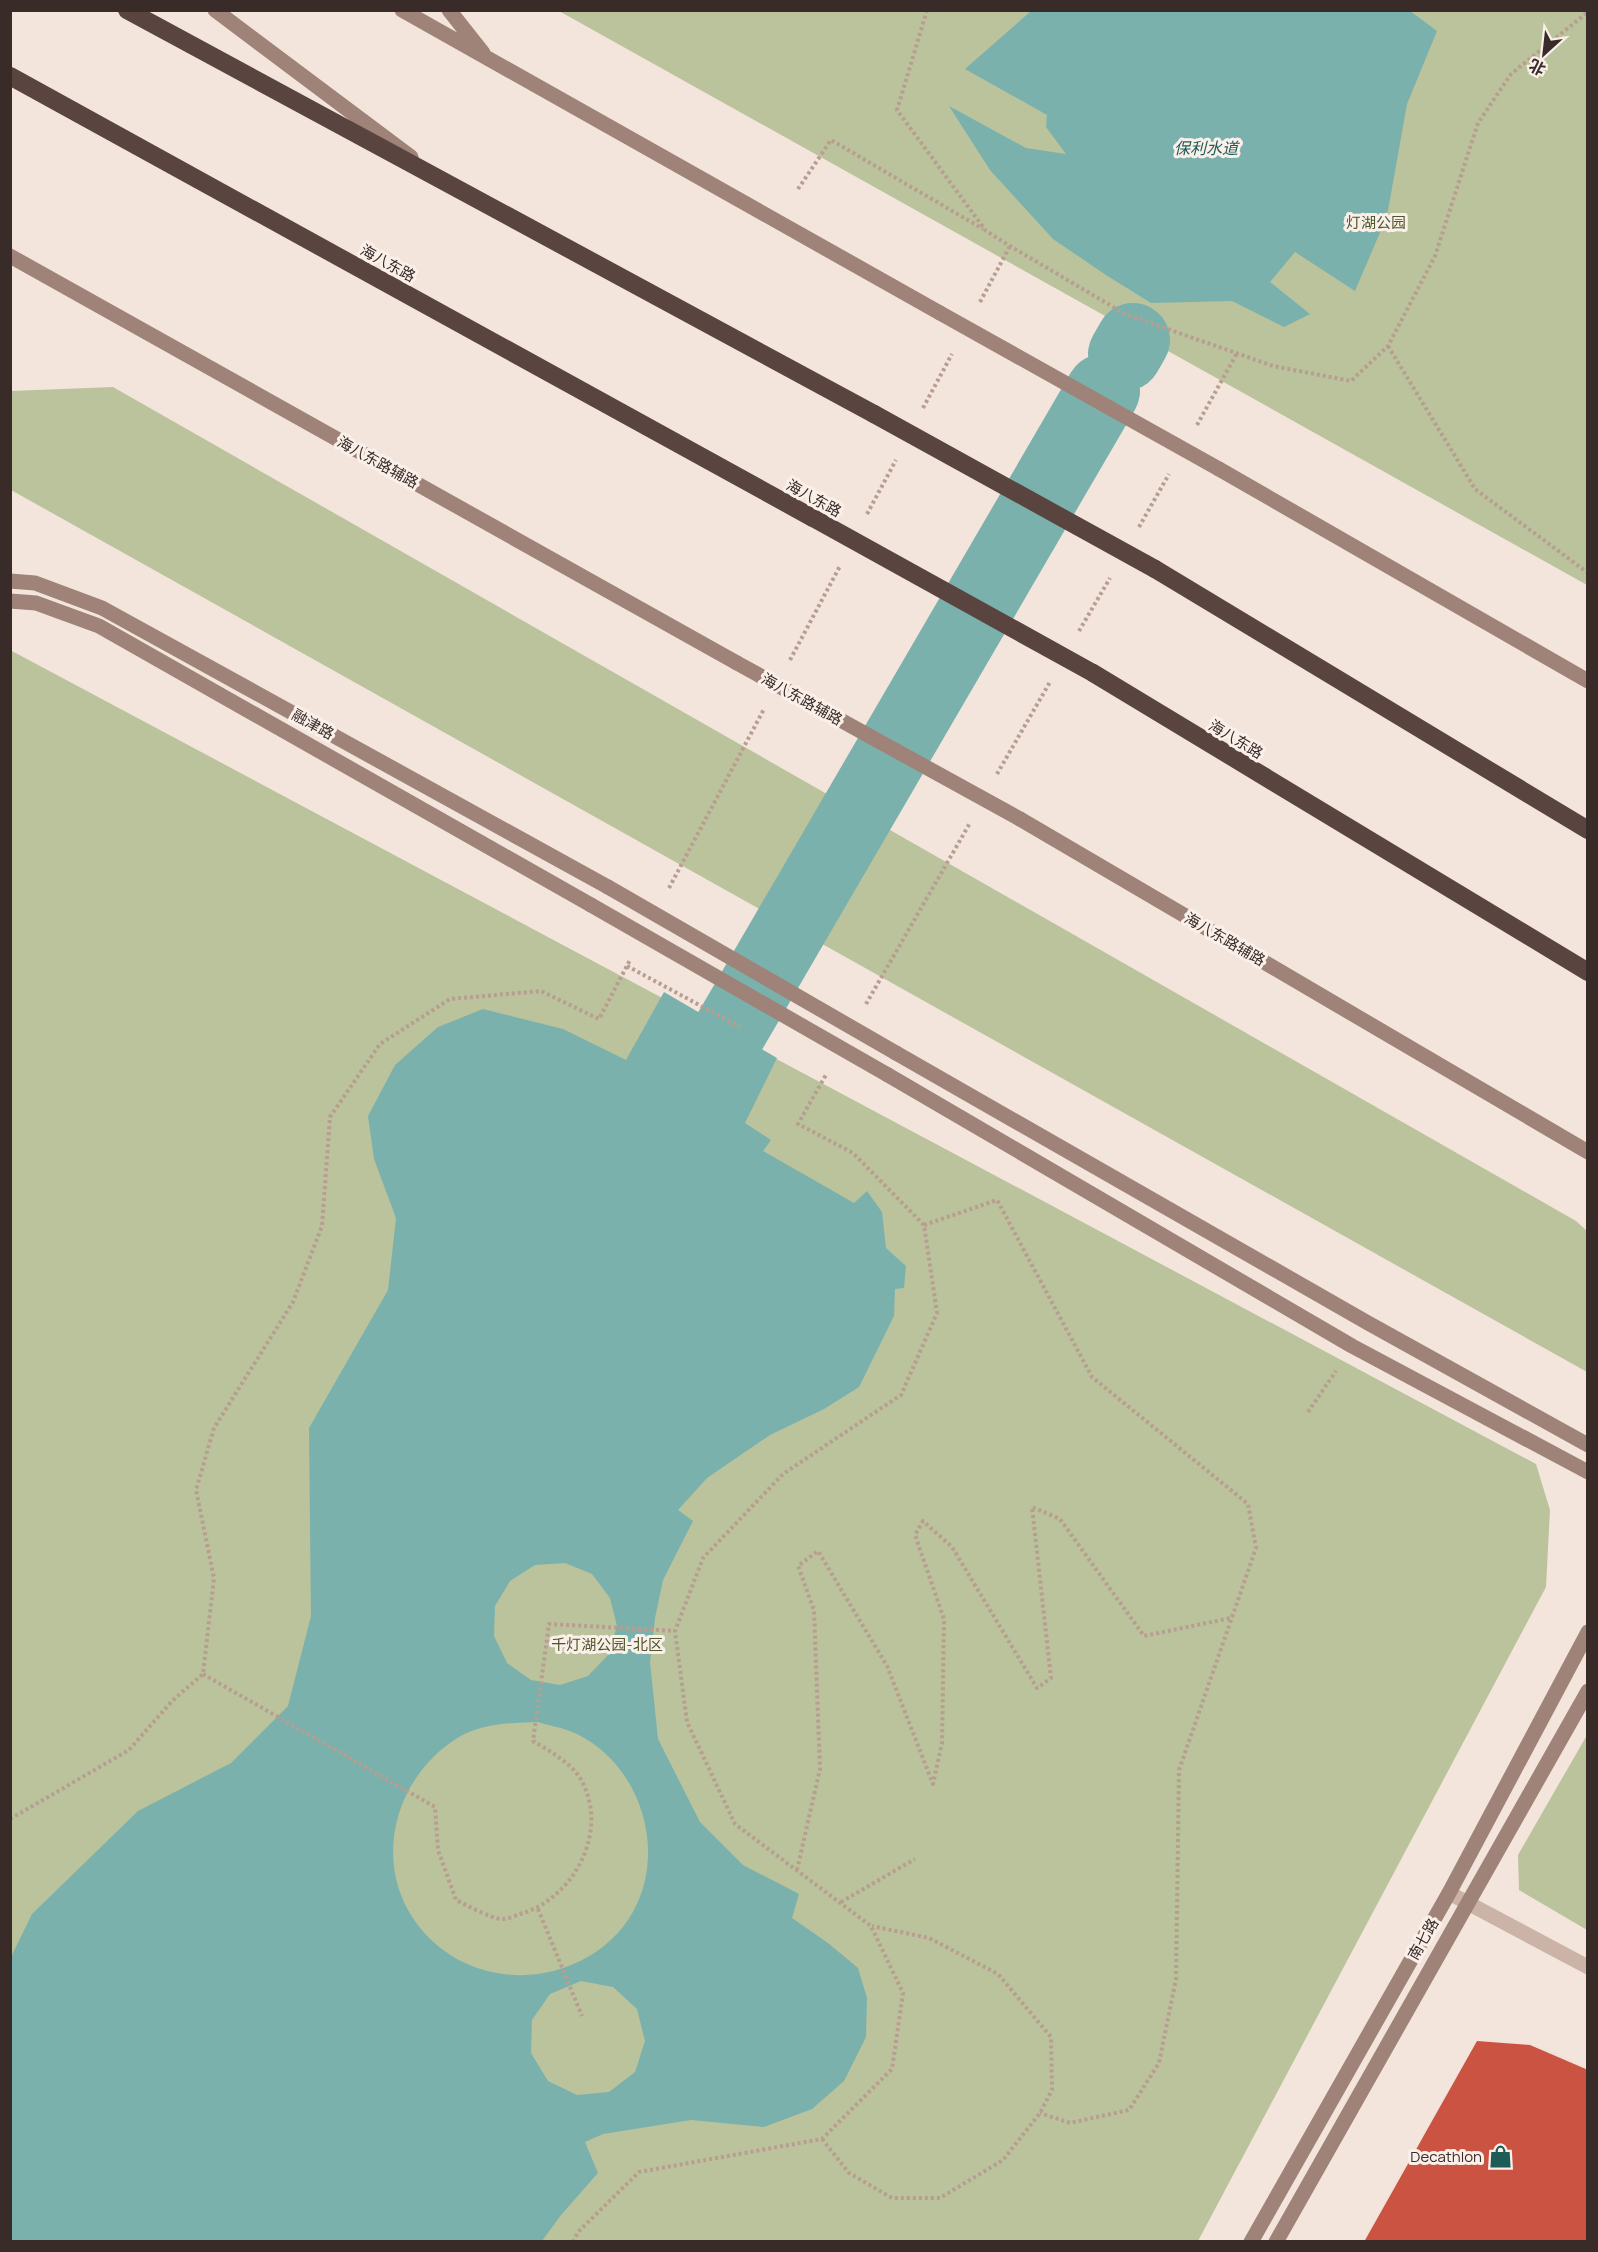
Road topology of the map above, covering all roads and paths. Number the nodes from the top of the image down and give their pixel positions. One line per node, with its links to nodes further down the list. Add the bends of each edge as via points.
1 (127, 10): 10 (highway)
2 (215, 10): 10 (street)
3 (402, 10): 7 (street)
4 (449, 10): 7 (street)
5 (927, 10): 11 (path, via 897,110)
6 (1587, 12): 15 (path, via 1511,74 1478,123 1435,256)
7 (489, 60): 32 (street, bridge, via 1219,469)
8 (10, 76): 40 (highway, 海八东路, bridge, via 1093,673)
9 (798, 189): 11 (path, via 831,141)
10 (459, 192): 36 (highway, bridge, via 1155,569)
11 (986, 231): 12 (path)
12 (1010, 246): 14 (path); 17 (path, via 1125,314)
13 (10, 256): 44 (street, 海八东路辅路, bridge, via 1020,819)
14 (977, 308)
15 (1388, 346): 17 (path, via 1351,381 1273,366); 25 (path, via 1475,489)
16 (955, 350): 18 (path)
17 (1237, 353): 19 (path)
18 (921, 412)
19 (1193, 431)
20 (899, 454): 22 (path)
21 (1170, 473): 23 (path)
22 (866, 517)
23 (1134, 535)
24 (844, 558): 30 (path)
25 (1587, 573)
26 (1110, 576): 29 (path)
27 (10, 581): 46 (street, 融津路, bridge, via 35,583 102,608 609,887)
28 (10, 601): 47 (street, 融津路, bridge, via 36,603 99,626 888,1075 1352,1346)
29 (1075, 639)
30 (788, 663)
31 (1051, 680): 34 (path)
32 (1587, 681)
33 (766, 705): 37 (path)
34 (992, 784)
35 (974, 815): 41 (path)
36 (1587, 830)
37 (666, 893)
38 (633, 955): 39 (path)
39 (628, 966): 42 (path); 51 (path, via 599,1019 541,991 450,999 380,1044 330,1117 322,1226 292,1302 214,1428 196,1490 214,1578)
40 (1587, 972)
41 (862, 1012)
42 (742, 1028)
43 (832, 1064): 45 (path, via 798,1124 853,1153)
44 (1585, 1152)
45 (924, 1225): 48 (path, via 997,1200 1092,1377 1248,1504 1256,1548); 49 (path, via 937,1313 901,1395 783,1474 704,1558)
46 (1587, 1445)
47 (1587, 1472)
48 (1231, 1618): 55 (path, via 1144,1636 1060,1519 1032,1508 1051,1678 1037,1688 952,1547 923,1521 915,1535 944,1619 942,1743 933,1784 886,1666 818,1551 798,1566 814,1610 820,1769); 63 (path, via 1179,1770 1176,1979 1158,2063 1129,2110 1070,2123)
49 (675, 1631): 55 (path, via 687,1722 735,1824); 59 (path, via 549,1624 533,1741 580,1778 592,1815 588,1847 572,1880)
50 (1587, 1632): 56 (street, 南七路)
51 (203, 1674): 53 (path, via 172,1701 129,1750); 59 (path, via 435,1807 438,1850 456,1900 502,1920)
52 (1587, 1691): 58 (street, 南七路)
53 (10, 1819)
54 (915, 1859): 57 (path)
55 (797, 1870): 57 (path)
56 (1449, 1893): 58 (lane); 66 (street, 南七路)
57 (841, 1902): 60 (path)
58 (1468, 1903): 61 (lane); 67 (street, 南七路)
59 (538, 1909): 62 (path)
60 (871, 1926): 63 (path, via 929,1938 998,1974 1051,2037 1052,2090); 64 (path, via 903,1993 892,2069)
61 (1587, 1967)
62 (582, 2016)
63 (1040, 2113): 64 (path, via 1003,2160 939,2198 892,2198 849,2173)
64 (822, 2139): 65 (path, via 639,2172)
65 (573, 2241)
66 (1251, 2241)
67 (1276, 2241)

